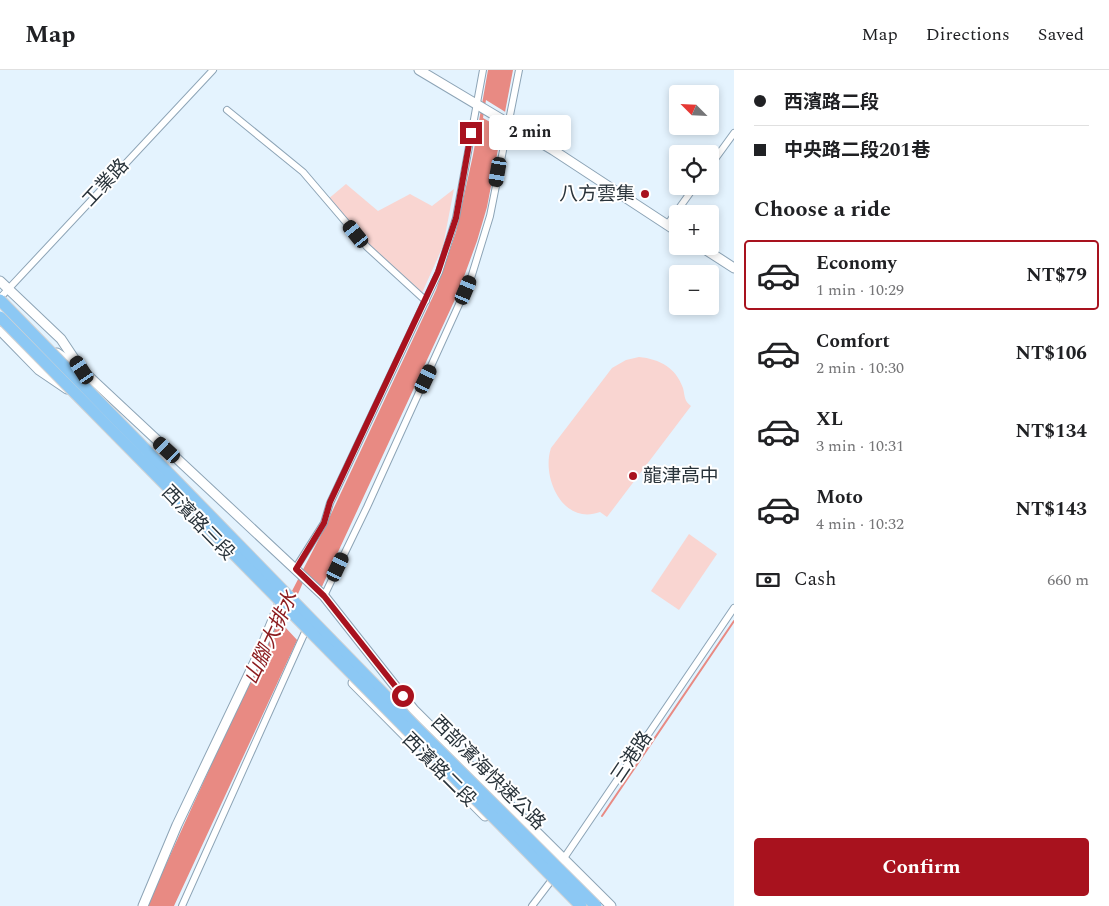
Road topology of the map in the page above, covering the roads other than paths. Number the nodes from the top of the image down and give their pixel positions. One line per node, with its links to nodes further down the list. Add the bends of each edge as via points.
1 (213, 70): 15 (street, 工業路)
2 (419, 70): 5 (street)
3 (483, 70): 5 (street)
4 (519, 70): 7 (street)
5 (476, 103): 7 (street); 17 (street, via 456,218)
6 (227, 110): 17 (street, via 303,172 367,248)
7 (508, 122): 11 (street); 24 (street, via 490,216 471,278)
8 (734, 133): 9 (street)
9 (719, 154)
10 (689, 195): 11 (street)
11 (667, 225)
12 (714, 255): 13 (street)
13 (734, 268)
14 (0, 280): 15 (street, 西濱路三段)
15 (8, 288): 16 (street, 工業路); 21 (street, 西濱路三段, via 61,339)
16 (0, 301): 19 (street, 西濱路三段); 35 (highway, 西部濱海快速公路, bridge)
17 (426, 301): 23 (street, via 330,502 324,523)
18 (0, 318): 34 (highway, 西部濱海快速公路, bridge)
19 (23, 329): 21 (street, 西濱路三段); 22 (street, 西濱路三段)
20 (0, 330): 22 (street, 西濱路三段, via 39,370)
21 (82, 370): 23 (street, 西濱路三段)
22 (71, 393): 25 (street, 西濱路三段)
23 (296, 569): 24 (street, 西濱路二段)
24 (324, 596): 28 (street, 西濱路二段, via 414,710)
25 (279, 605): 27 (street, 西濱路三段); 30 (street)
26 (734, 608): 28 (street, 三港路)
27 (305, 632): 29 (street, 西濱路二段); 31 (street)
28 (564, 858): 29 (street, 三港路); 36 (street, 西濱路二段)
29 (552, 882): 32 (street, 三港路); 33 (street, 西濱路二段)
30 (143, 906)
31 (182, 906)
32 (532, 906)
33 (575, 906)
34 (581, 906)
35 (596, 906)
36 (611, 906)

